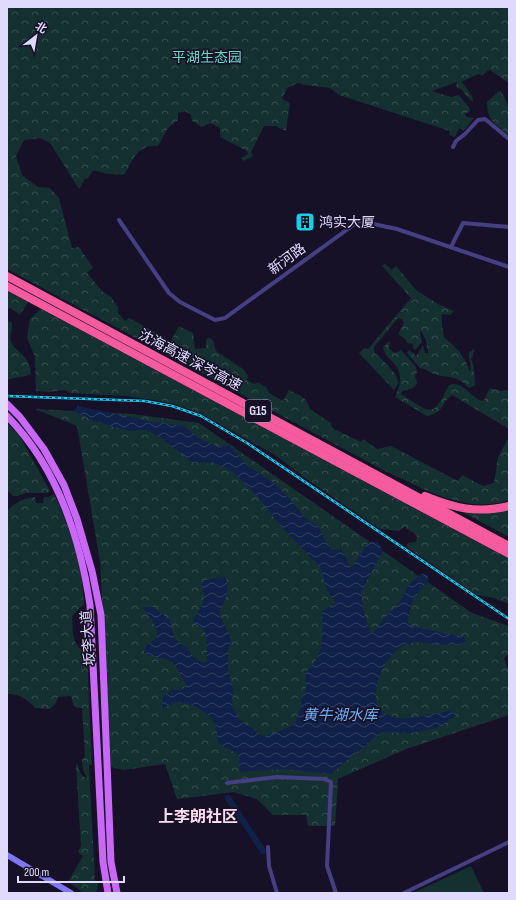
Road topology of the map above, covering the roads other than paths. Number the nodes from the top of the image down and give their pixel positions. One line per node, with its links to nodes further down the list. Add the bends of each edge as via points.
1 (509, 139): 2 (street, via 485,119 478,120 456,141)
2 (454, 147)
3 (119, 220): 5 (street, 新河路, via 169,293 180,302 215,320 225,318 359,221 397,229)
4 (509, 227): 5 (street, via 463,223)
5 (450, 247): 6 (street, 新河路)
6 (509, 267)
7 (7, 276): 11 (highway, 沈海高速 深岑高速 / G15)
8 (7, 286): 13 (highway, 沈海高速 深岑高速 / G15)
9 (7, 404): 22 (main road, 坂李大道, via 44,450 64,485 77,519 93,579 101,615 111,862)
10 (8, 417): 21 (main road, 坂李大道, via 34,449 56,489 70,523 86,576)
11 (339, 455): 12 (highway, via 415,491 461,509 481,510); 13 (highway, 沈海高速 深岑高速 / G15)
12 (509, 506)
13 (507, 551)
14 (227, 783): 24 (street, via 277,777 331,782 327,866)
15 (509, 842): 25 (street)
16 (268, 847): 23 (street, via 269,866)
17 (7, 855): 20 (main road)
18 (7, 860): 19 (main road)
19 (64, 893)
20 (71, 893)
21 (108, 893)
22 (116, 893)
23 (278, 893)
24 (336, 893)
25 (404, 893)

